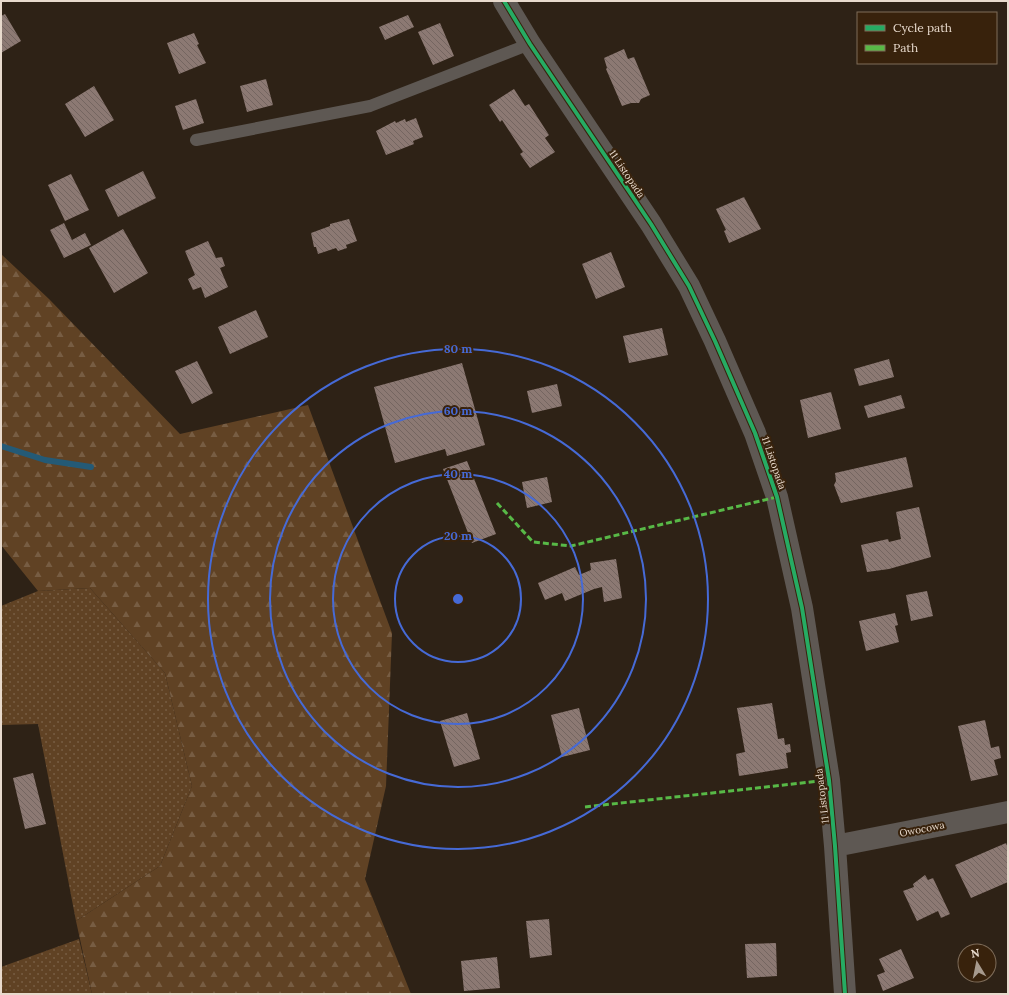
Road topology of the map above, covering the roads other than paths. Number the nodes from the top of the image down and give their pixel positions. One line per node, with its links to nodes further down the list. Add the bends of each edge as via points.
1 (504, 1): 2 (street, 11 Listopada)
2 (530, 44): 3 (lane, via 370,106); 5 (street, 11 Listopada, via 651,224 689,286 755,433 777,497 802,608 829,780)
3 (196, 140)
4 (1008, 812): 5 (street, Owocowa)
5 (836, 846): 6 (street, 11 Listopada)
6 (845, 994)

